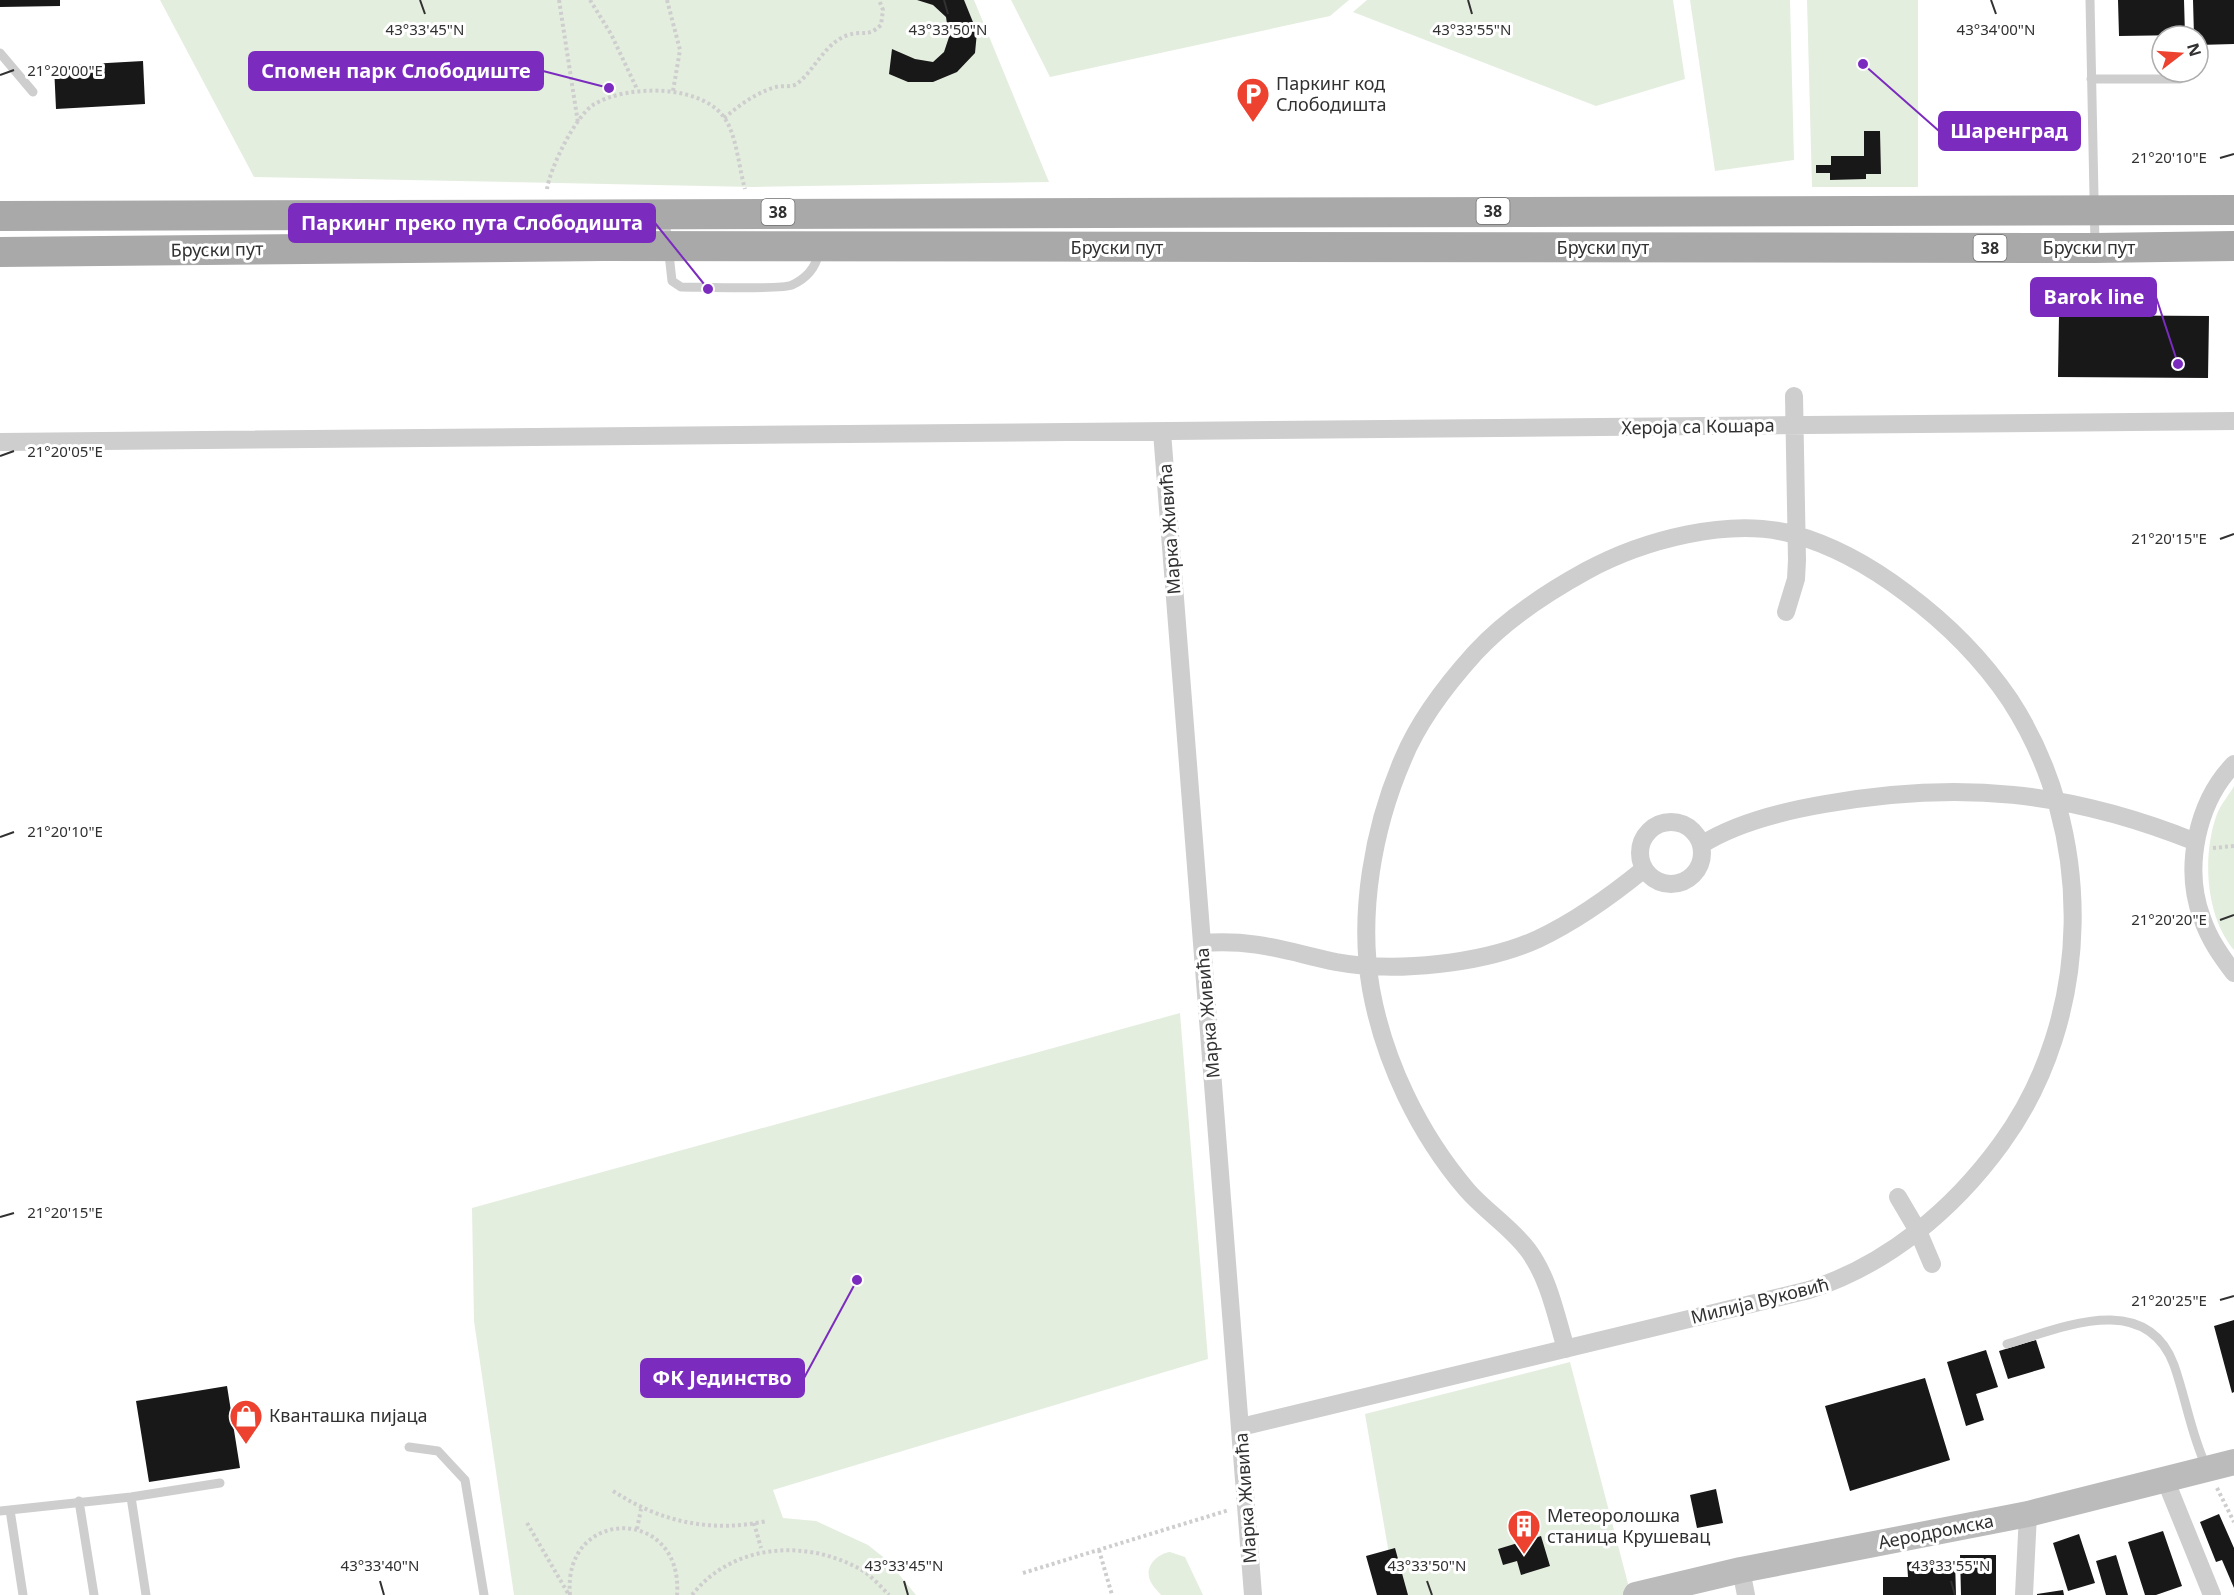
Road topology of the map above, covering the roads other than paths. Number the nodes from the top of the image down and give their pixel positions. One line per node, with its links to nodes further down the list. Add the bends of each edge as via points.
1 (2090, 0): 4 (lane)
2 (0, 53): 5 (lane)
3 (2150, 78): 4 (lane)
4 (2091, 79): 7 (lane)
5 (33, 93)
6 (2234, 210): 7 (main road, Бруски пут / 38)
7 (2094, 211): 8 (main road, Бруски пут / 38); 13 (lane)
8 (664, 212): 9 (main road, Бруски пут / 38); 11 (lane)
9 (0, 216)
10 (2234, 246): 13 (main road, Бруски пут / 38)
11 (666, 247): 12 (main road, Бруски пут / 38); 12 (lane, via 672,281 681,287 791,286 812,271); 14 (main road, Бруски пут / 38)
12 (819, 247): 13 (main road, Бруски пут / 38)
13 (2095, 248)
14 (0, 252)
15 (1794, 396): 17 (street)
16 (2234, 421): 17 (street, Хероја са Кошара)
17 (1794, 426): 18 (street, Хероја са Кошара); 20 (street)
18 (1162, 432): 19 (street, Хероја са Кошара); 27 (street, Марка Живића)
19 (0, 442)
20 (1796, 535): 21 (street, via 1796,579); 23 (street, Милија Вуковић, via 1880,574 1922,604 1968,648 2009,700 2036,749); 28 (street, Милија Вуковић, via 1761,529 1705,531 1646,545 1602,562 1558,586 1494,632 1449,682 1404,754 1373,858 1366,941)
21 (1786, 612)
22 (2234, 764): 25 (street, via 2206,806)
23 (2056, 801): 24 (street, via 1959,790 1908,791 1798,809 1720,833); 25 (street, via 2129,816); 31 (street, Милија Вуковић, via 2074,900 2073,942 2066,993 2046,1066 2011,1131 1984,1168)
24 (1701, 845): 26 (street, via 1700,865 1687,880 1668,885 1658,882); 26 (street, via 1696,835 1679,823 1658,825 1642,839 1640,860)
25 (2203, 845): 29 (street, via 2194,879 2201,916 2217,951)
26 (1644, 869): 28 (street, via 1611,896 1535,940 1454,961)
27 (1202, 943): 28 (street, via 1234,941 1275,946 1338,962); 35 (street, Марка Живића)
28 (1368, 965): 34 (street, Милија Вуковић, via 1384,1039 1407,1098 1435,1149 1469,1192 1527,1248 1544,1278)
29 (2234, 973)
30 (1898, 1197): 31 (street)
31 (1918, 1231): 32 (street); 34 (street, Милија Вуковић, via 1839,1281)
32 (1932, 1264)
33 (2007, 1344): 38 (lane, via 2091,1319 2136,1325 2158,1340 2169,1356)
34 (1566, 1349): 35 (street, Милија Вуковић)
35 (1241, 1427): 51 (street, Марка Живића)
36 (409, 1447): 50 (lane, via 438,1451 465,1480)
37 (2234, 1462): 38 (street, Аеродромска)
38 (2207, 1468): 39 (street, Аеродромска)
39 (2165, 1479): 44 (street, Аеродромска); 55 (street)
40 (220, 1483): 41 (lane)
41 (131, 1497): 42 (lane); 49 (lane)
42 (79, 1501): 43 (lane); 48 (lane)
43 (5, 1511): 47 (lane)
44 (2028, 1514): 45 (street, Аеродромска); 54 (street)
45 (1741, 1570): 46 (street, Аеродромска); 53 (street)
46 (1672, 1591): 52 (street, Аеродромска)
47 (23, 1595)
48 (94, 1595)
49 (146, 1595)
50 (484, 1595)
51 (1253, 1595)
52 (1636, 1595)
53 (1746, 1595)
54 (2024, 1595)
55 (2212, 1595)

